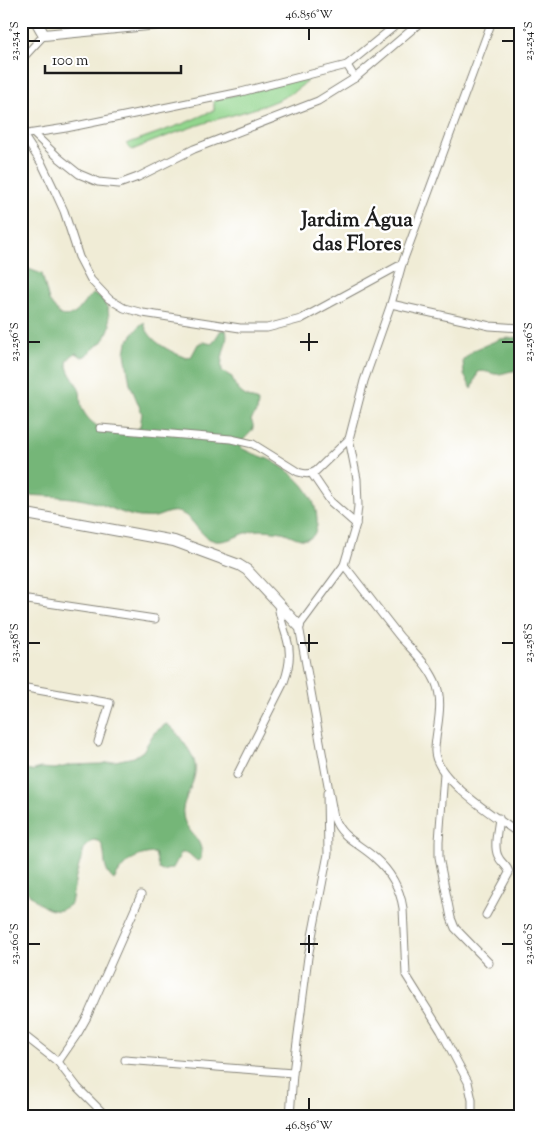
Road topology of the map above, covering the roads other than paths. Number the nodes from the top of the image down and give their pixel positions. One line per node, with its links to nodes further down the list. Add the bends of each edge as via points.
1 (36, 21): 6 (street)
2 (189, 21): 6 (street)
3 (401, 21): 8 (street)
4 (422, 21): 9 (street)
5 (492, 21): 12 (street)
6 (44, 36): 7 (street)
7 (21, 60)
8 (347, 64): 9 (street); 10 (street, via 241,92)
9 (355, 78): 10 (street, via 318,101 194,149 120,184 98,182 79,174)
10 (34, 134): 11 (street)
11 (22, 135): 12 (street, via 42,164 90,280 109,299 124,308 144,314 266,328 301,319)
12 (402, 264): 13 (street)
13 (391, 304): 14 (street, via 490,326); 16 (street, via 364,381)
14 (521, 328)
15 (100, 428): 17 (street, via 231,439 253,444 298,472)
16 (349, 439): 17 (street); 19 (street, via 357,478)
17 (312, 474): 19 (street, via 330,502)
18 (21, 512): 22 (street, via 174,541 239,565)
19 (356, 524): 20 (street)
20 (344, 565): 24 (street); 27 (street, via 437,684 439,726 434,752)
21 (21, 599): 23 (street)
22 (278, 602): 24 (street); 28 (street, via 288,641 289,668)
23 (155, 619)
24 (299, 626): 29 (street)
25 (21, 687): 26 (street, via 110,703)
26 (98, 742)
27 (444, 774): 30 (street); 34 (street, via 438,841 451,918 455,928)
28 (238, 775)
29 (329, 788): 38 (street, via 326,796 328,854 308,956); 43 (street, via 337,826 387,870 401,898 406,975 468,1082)
30 (499, 818): 31 (street); 33 (street, via 497,856 509,873)
31 (521, 835)
32 (141, 895): 37 (street, via 87,1016)
33 (486, 915)
34 (489, 963)
35 (21, 1033): 37 (street)
36 (125, 1060): 38 (street)
37 (58, 1062): 40 (street)
38 (293, 1073): 39 (street)
39 (291, 1103): 41 (street); 42 (street)
40 (107, 1117)
41 (285, 1117)
42 (290, 1117)
43 (472, 1117)

